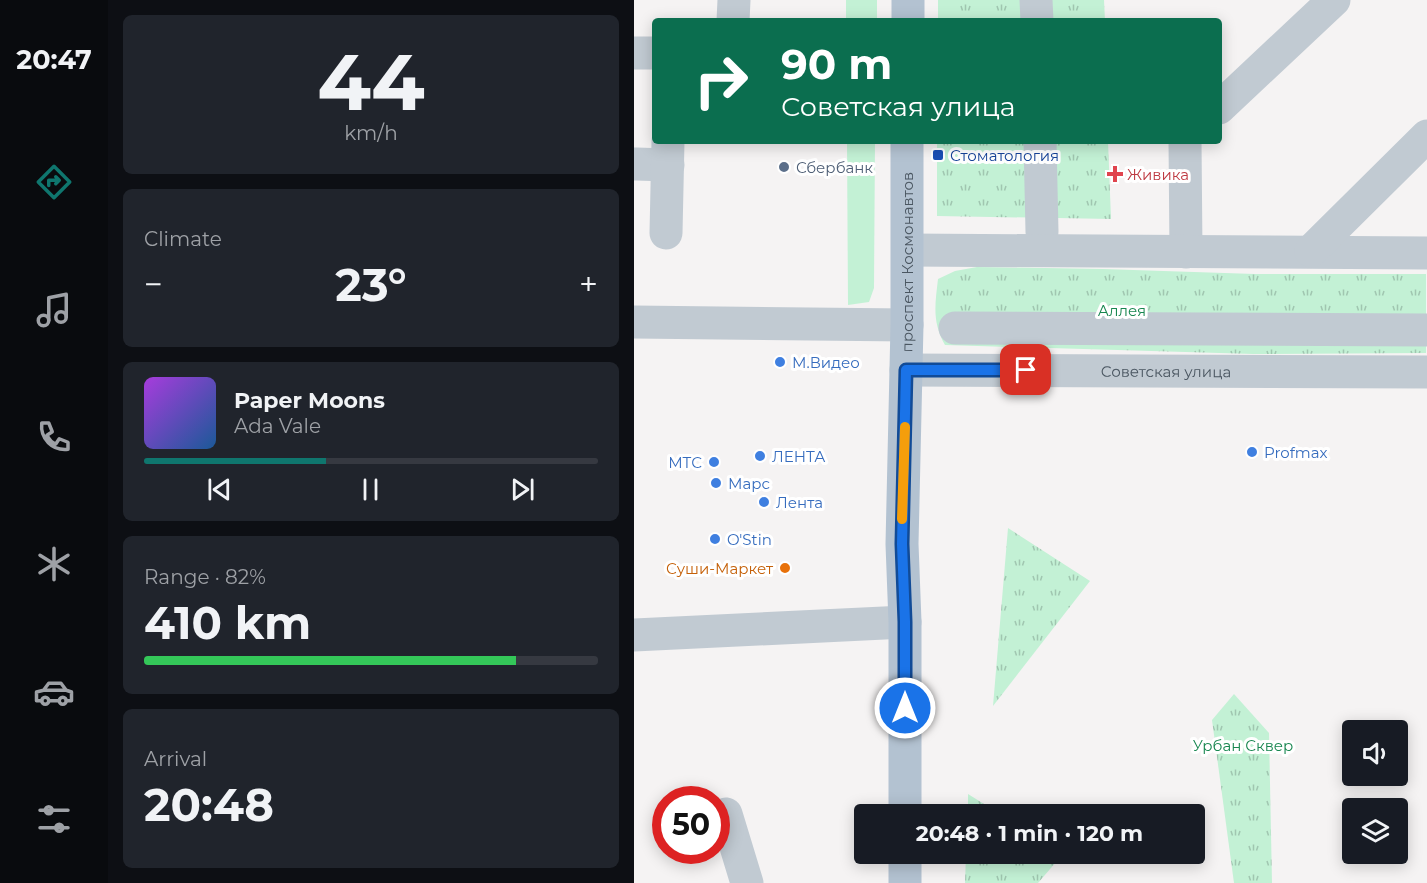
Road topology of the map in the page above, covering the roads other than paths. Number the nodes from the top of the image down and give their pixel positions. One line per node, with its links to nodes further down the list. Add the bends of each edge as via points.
1 (734, 0): 5 (street)
2 (908, 0): 6 (main road)
3 (1036, 0): 7 (street)
4 (1334, 0): 10 (street)
5 (733, 18)
6 (908, 18)
7 (1037, 18)
8 (634, 53): 9 (street)
9 (652, 53)
10 (1222, 105)
11 (1426, 136): 20 (street)
12 (907, 144): 19 (main road, проспект Космонавтов)
13 (1040, 144): 17 (street)
14 (1185, 144): 21 (street)
15 (668, 153): 16 (street); 18 (street)
16 (636, 164)
17 (1042, 232)
18 (666, 233)
19 (908, 250): 21 (street); 24 (main road, проспект Космонавтов)
20 (1311, 251): 21 (street); 22 (street)
21 (1186, 252)
22 (1426, 253)
23 (634, 322): 24 (street)
24 (907, 326): 27 (main road, проспект Космонавтов)
25 (955, 328): 26 (street)
26 (1426, 330)
27 (906, 370): 28 (street, Советская улица); 29 (main road, проспект Космонавтов, via 902,544)
28 (1426, 372)
29 (905, 622): 30 (street); 31 (main road, проспект Космонавтов)
30 (634, 635)
31 (905, 804)
32 (730, 827): 34 (street)
33 (905, 864): 35 (main road)
34 (747, 883)
35 (905, 883)

